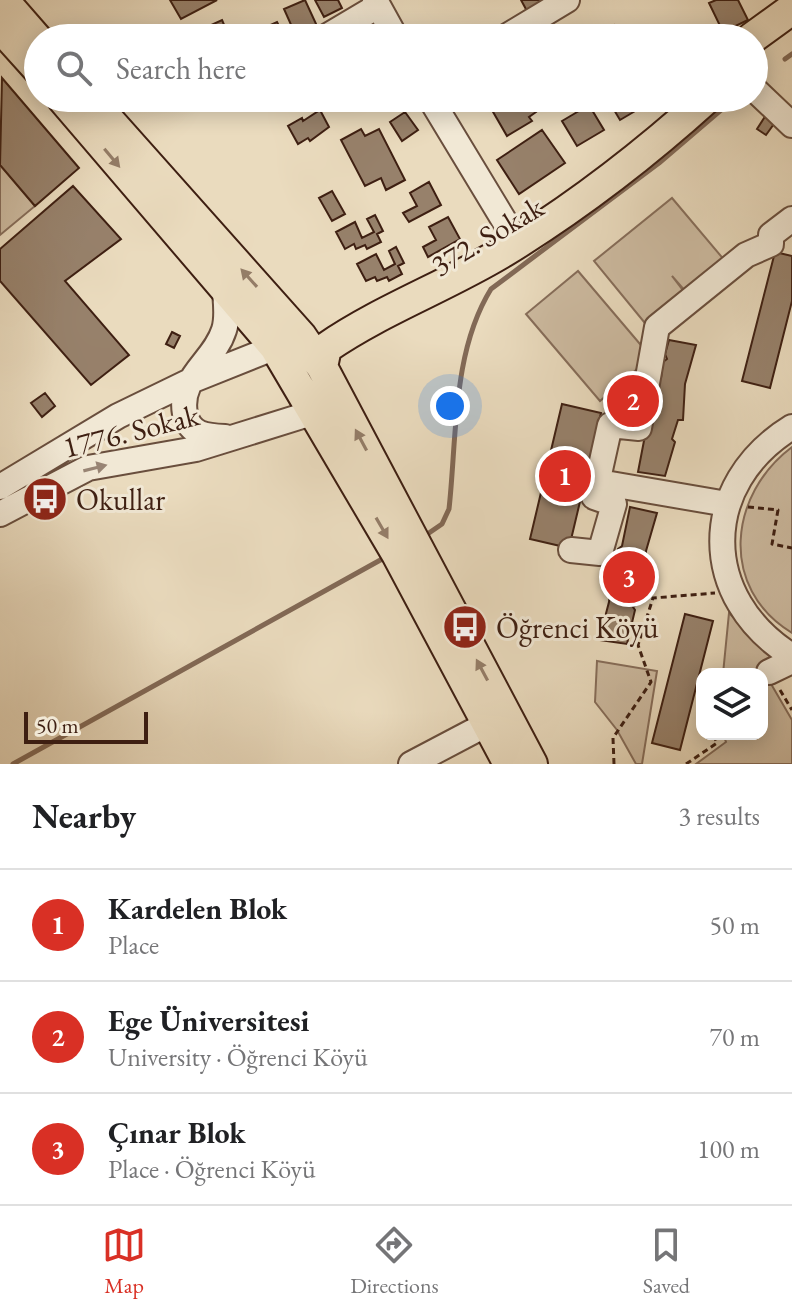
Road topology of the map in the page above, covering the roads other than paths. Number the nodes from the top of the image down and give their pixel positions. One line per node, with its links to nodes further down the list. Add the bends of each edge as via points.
1 (3, 0): 5 (main road)
2 (567, 0): 8 (street)
3 (377, 3): 6 (street); 7 (street)
4 (792, 9): 9 (main road)
5 (24, 24)
6 (345, 24)
7 (388, 24)
8 (527, 24)
9 (768, 26)
10 (0, 27): 13 (main road)
11 (792, 28): 12 (main road)
12 (768, 46)
13 (24, 54)
14 (768, 102): 20 (street)
15 (74, 112): 23 (main road, one-way to 23)
16 (101, 112): 24 (main road, one-way to 16)
17 (438, 112): 22 (street)
18 (665, 112): 22 (main road, 372. Sokak)
19 (692, 112): 24 (main road, 372. Sokak, via 501,253)
20 (792, 125)
21 (792, 219): 29 (street, via 771,235 771,244 746,255 657,327 639,428 610,425)
22 (508, 227): 24 (main road, 372. Sokak)
23 (225, 292): 24 (main road); 25 (street, 1776. Sokak, via 224,330)
24 (311, 352): 25 (street, 1776. Sokak); 26 (main road); 26 (street); 39 (main road, one-way to 24)
25 (188, 382): 28 (street, 1776. Sokak, via 183,396 194,430 204,437); 30 (street, 1776. Sokak, via 118,416)
26 (315, 412): 28 (street, 1776. Sokak); 36 (main road, one-way to 36)
27 (792, 427): 31 (street, via 768,442 743,470)
28 (236, 437): 32 (street, 1776. Sokak, one-way to 28, via 88,468)
29 (599, 482): 31 (street); 33 (street, via 594,497 614,504 600,553)
30 (0, 487)
31 (727, 504): 34 (street, via 723,563 731,591 747,619)
32 (0, 514)
33 (571, 550)
34 (792, 658): 35 (street)
35 (769, 672)
36 (487, 724): 37 (street); 38 (main road)
37 (411, 764)
38 (509, 764)
39 (532, 764)

